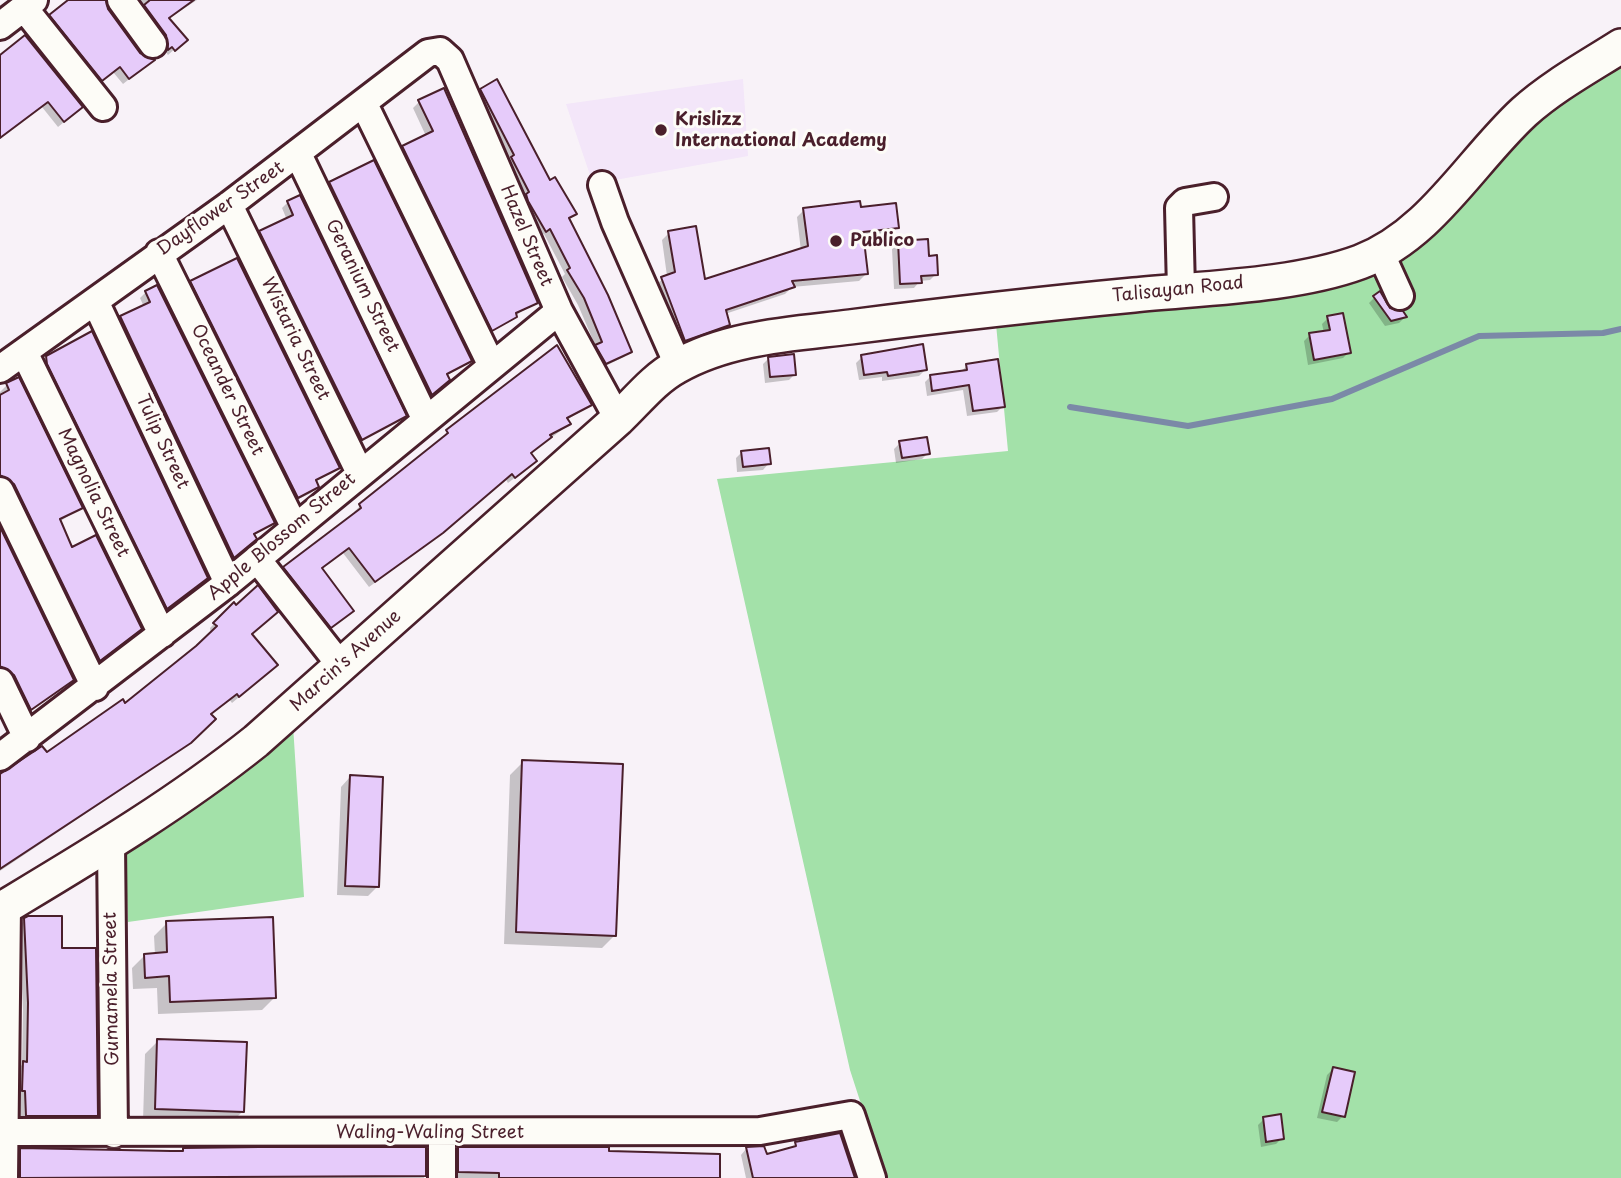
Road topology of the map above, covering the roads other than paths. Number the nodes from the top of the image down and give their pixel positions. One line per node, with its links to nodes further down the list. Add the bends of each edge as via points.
1 (123, 1): 4 (street)
2 (29, 4): 3 (street); 8 (street)
3 (0, 26)
4 (153, 44)
5 (1621, 46): 13 (main road, Talisayan Road, via 1525,111 1416,227)
6 (440, 51): 7 (street, Dayflower Street, via 428,53); 18 (street, Hazel Street, via 450,61)
7 (364, 104): 9 (street, Dayflower Street); 20 (street)
8 (103, 107)
9 (299, 154): 12 (street, Dayflower Street); 23 (street, Geranium Street)
10 (603, 185): 22 (street)
11 (1214, 197): 15 (street, via 1185,202 1179,208)
12 (229, 205): 14 (street, Dayflower Street); 25 (street, Wistaria Street)
13 (1380, 252): 15 (main road, Talisayan Road, via 1301,277); 16 (street)
14 (159, 253): 17 (street, Dayflower Street); 27 (street, Oceander Street)
15 (1181, 290): 22 (main road, Talisayan Road, via 785,335 724,347)
16 (1400, 296)
17 (95, 301): 19 (street, Dayflower Street); 29 (street, Tulip Street)
18 (559, 310): 20 (street, Apple Blossom Street); 24 (street, Hazel Street)
19 (24, 352): 21 (street, Dayflower Street); 30 (street, Magnolia Street)
20 (491, 364): 23 (street, Apple Blossom Street)
21 (0, 369)
22 (670, 370): 24 (main road, Marcin's Avenue)
23 (425, 418): 25 (street, Apple Blossom Street)
24 (618, 419): 31 (main road, Marcin's Avenue)
25 (360, 472): 27 (street, Apple Blossom Street)
26 (0, 491): 33 (street)
27 (294, 526): 28 (street, Apple Blossom Street)
28 (257, 559): 29 (street, Apple Blossom Street); 31 (street)
29 (228, 583): 30 (street, Apple Blossom Street)
30 (162, 634): 33 (street, Apple Blossom Street)
31 (341, 666): 36 (main road, Marcin's Avenue, via 214,775)
32 (0, 682): 34 (street)
33 (95, 687): 34 (street, Apple Blossom Street)
34 (27, 738): 35 (street, Apple Blossom Street)
35 (0, 757)
36 (111, 844): 37 (main road, Marcin's Avenue); 40 (street, Gumamela Street)
37 (4, 908): 38 (street)
38 (4, 1132): 40 (street, Waling-Waling Street); 41 (street)
39 (442, 1133): 40 (street, Waling-Waling Street); 42 (street); 43 (street, Waling-Waling Street, via 760,1131 847,1115 853,1119)
40 (114, 1134)
41 (4, 1178)
42 (442, 1178)
43 (872, 1178)

